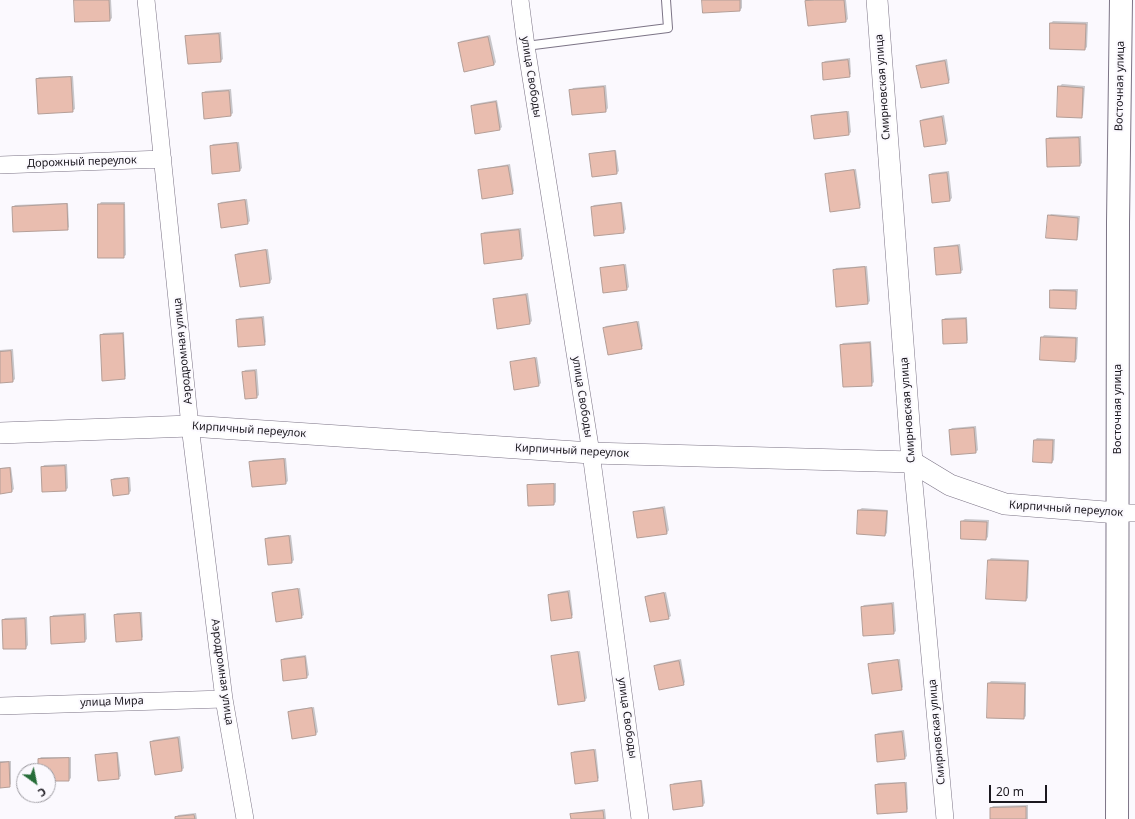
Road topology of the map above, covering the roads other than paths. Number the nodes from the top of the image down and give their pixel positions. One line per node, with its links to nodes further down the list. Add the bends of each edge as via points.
1 (146, 0): 7 (street, Аэродромная улица)
2 (520, 0): 6 (street, улица Свободы)
3 (666, 0): 6 (lane, via 668,28)
4 (877, 0): 12 (street, Смирновская улица)
5 (1121, 0): 13 (main road, Восточная улица, via 1118,222)
6 (526, 46): 11 (street, улица Свободы)
7 (163, 159): 8 (street, Дорожный переулок); 9 (street, Аэродромная улица)
8 (0, 165)
9 (190, 426): 10 (street, Кирпичный переулок); 11 (street, Кирпичный переулок); 14 (street, Аэродромная улица)
10 (0, 433)
11 (591, 453): 12 (street, Кирпичный переулок); 17 (street, улица Свободы)
12 (912, 462): 13 (street, Кирпичный переулок, via 950,485 1005,504); 18 (street, Смирновская улица)
13 (1127, 513): 19 (main road, Восточная улица)
14 (224, 699): 15 (street, улица Мира); 16 (street, Аэродромная улица)
15 (0, 706)
16 (245, 819)
17 (640, 819)
18 (945, 819)
19 (1117, 819)

